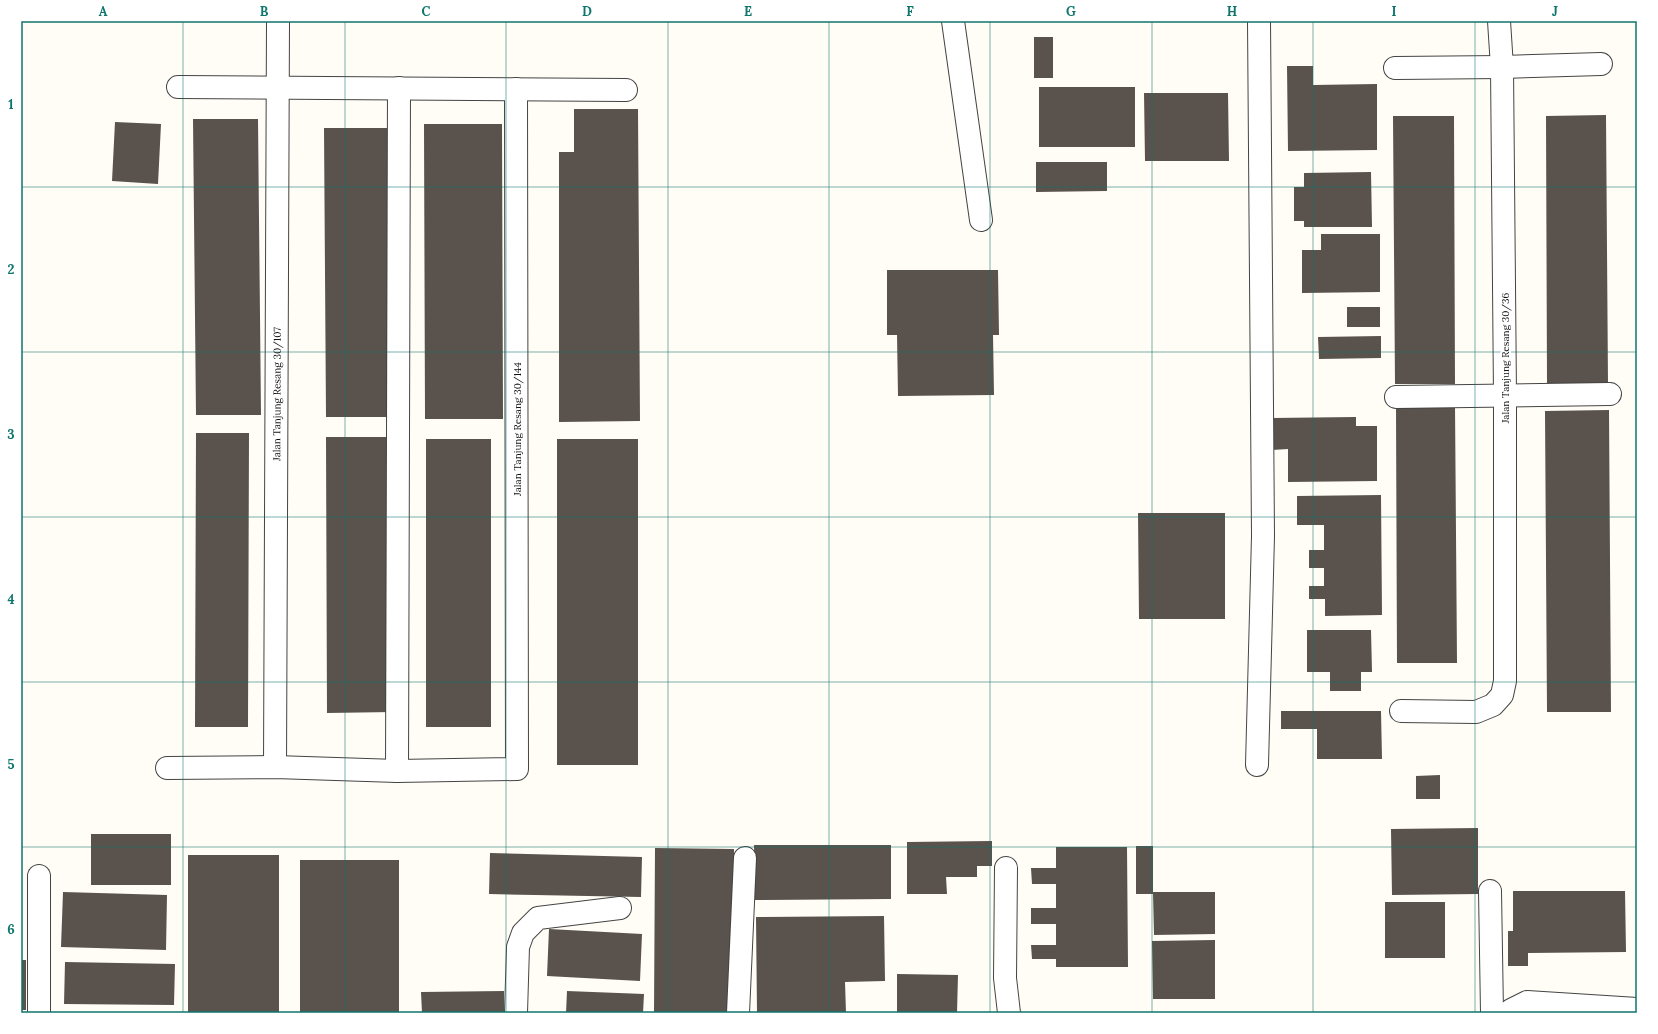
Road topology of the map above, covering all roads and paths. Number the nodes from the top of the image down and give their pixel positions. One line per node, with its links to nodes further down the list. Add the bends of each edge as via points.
1 (278, 21): 9 (street, Jalan Tanjung Resang 30/107)
2 (953, 21): 13 (street)
3 (1259, 21): 18 (street, via 1263,536)
4 (1499, 21): 6 (street, Jalan Tanjung Resang 30/36)
5 (1602, 64): 6 (street)
6 (1502, 67): 7 (street); 15 (street, Jalan Tanjung Resang 30/36)
7 (1395, 68)
8 (178, 87): 9 (street)
9 (277, 88): 10 (street); 19 (street, Jalan Tanjung Resang 30/107)
10 (399, 88): 11 (street); 21 (street)
11 (516, 89): 12 (street); 21 (street, Jalan Tanjung Resang 30/144, via 517,769)
12 (626, 90)
13 (982, 220)
14 (1610, 394): 15 (street)
15 (1505, 396): 16 (street); 17 (street, Jalan Tanjung Resang 30/36, via 1505,681 1502,695 1493,705 1476,712)
16 (1396, 397)
17 (1401, 711)
18 (1257, 765)
19 (275, 766): 20 (street); 21 (street)
20 (168, 768)
21 (397, 770)
22 (745, 858): 30 (street)
23 (1006, 868): 31 (street, via 1005,978)
24 (39, 876): 28 (street)
25 (1490, 891): 32 (street)
26 (620, 908): 29 (street, via 538,918 523,933 518,947)
27 (1637, 1009): 33 (street, via 1527,1002)
28 (39, 1013)
29 (516, 1013)
30 (738, 1013)
31 (1009, 1013)
32 (1492, 1013)
33 (1508, 1013)

